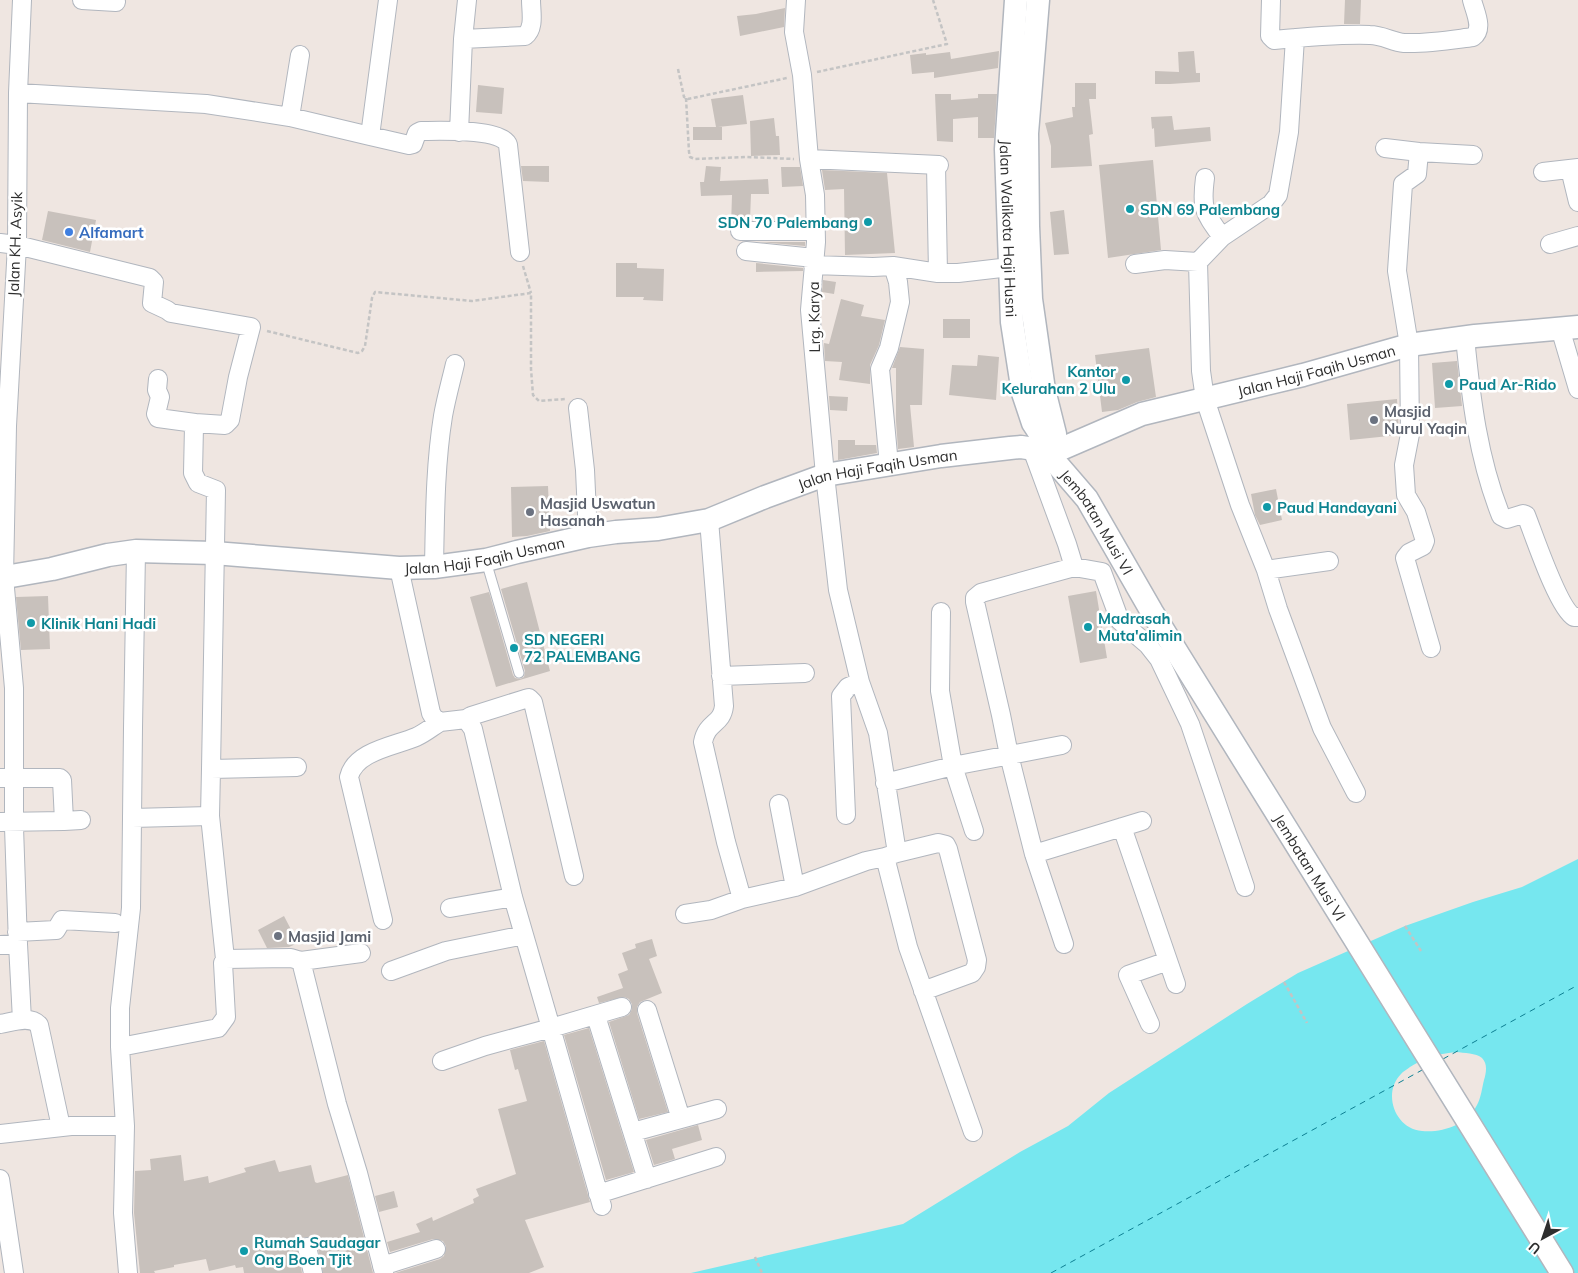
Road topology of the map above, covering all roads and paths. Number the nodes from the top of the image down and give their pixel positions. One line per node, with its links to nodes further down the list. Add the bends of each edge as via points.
1 (22, 0): 17 (street, Jalan KH. Asyik)
2 (82, 0): 12 (street)
3 (388, 0): 21 (street)
4 (467, 0): 14 (street)
5 (531, 0): 14 (street, via 532,25 525,36)
6 (796, 0): 25 (street, Lrg. Karya, via 794,32 802,75)
7 (933, 0): 15 (path)
8 (1016, 0): 42 (street, Jalan Walikota Haji Husni, via 1006,149)
9 (1038, 0): 56 (street, Jalan Walikota Haji Husni, via 1027,133 1028,226 1031,299 1044,390 1055,434)
10 (1271, 0): 13 (street, via 1270,38)
11 (1472, 0): 13 (street, via 1479,28 1473,37 1401,43 1371,35)
12 (116, 2)
13 (1295, 38): 33 (street, via 1289,132 1278,195 1271,204)
14 (463, 39): 20 (street)
15 (947, 44)
16 (300, 55): 19 (street)
17 (18, 92): 19 (street, via 206,104); 34 (street, Jalan KH. Asyik)
18 (686, 98): 25 (path, via 690,157)
19 (290, 117): 21 (street)
20 (459, 132): 21 (street, via 420,131 413,144 409,145); 37 (street, via 483,133 507,141)
21 (370, 136)
22 (1385, 148): 23 (street)
23 (1419, 152): 24 (street); 48 (street, via 1417,174 1403,184 1398,251 1398,271)
24 (1473, 155)
25 (809, 159): 31 (street, Lrg. Karya, via 815,195); 43 (street, via 937,165)
26 (1574, 168): 27 (street); 29 (street)
27 (1543, 172)
28 (1205, 178): 33 (street, via 1203,199 1206,216)
29 (1578, 202)
30 (740, 230): 31 (street)
31 (815, 232): 38 (street, Lrg. Karya)
32 (1578, 236): 35 (street)
33 (1222, 237): 39 (street)
34 (8, 244): 45 (street, via 152,279 152,303 171,313); 55 (street, Jalan KH. Asyik)
35 (1550, 244)
36 (746, 251): 38 (street)
37 (520, 252): 44 (path)
38 (814, 261): 41 (street); 58 (street, Lrg. Karya, via 810,310)
39 (1198, 262): 40 (street, via 1165,260); 52 (street, via 1201,371)
40 (1136, 264)
41 (893, 266): 43 (street); 57 (street, via 900,302 889,348 880,369)
42 (1010, 267): 43 (street); 56 (street, Jalan Walikota Haji Husni, via 1012,322 1023,393 1033,423)
43 (938, 273)
44 (531, 294): 45 (path, via 472,301 375,292 365,346 358,353); 53 (path, via 533,395 539,401 573,400)
45 (250, 327): 54 (street, via 230,420 225,425)
46 (1569, 327): 47 (street, Jalan Haji Faqih Usman); 51 (street)
47 (1465, 338): 48 (street, Jalan Haji Faqih Usman); 71 (street, via 1474,421 1499,511 1506,519 1526,515 1561,599 1570,615)
48 (1410, 345): 52 (street, Jalan Haji Faqih Usman); 72 (street, via 1410,434 1404,465 1406,495 1416,512 1425,541 1423,546 1405,558)
49 (455, 364): 65 (street, via 441,436)
50 (158, 379): 54 (street, via 158,418)
51 (1578, 389)
52 (1205, 399): 56 (street, Jalan Haji Faqih Usman, via 1142,414); 68 (street, via 1240,505)
53 (578, 408): 60 (street)
54 (195, 423): 62 (street, via 193,473 198,483 216,490)
55 (4, 426): 69 (street, Jalan KH. Asyik)
56 (1050, 451): 57 (street, Jalan Haji Faqih Usman, via 1010,448); 66 (street); 147 (street, Jembatan Musi VI, via 1087,499 1158,621)
57 (889, 465): 58 (street, Jalan Haji Faqih Usman)
58 (824, 475): 59 (street, Jalan Haji Faqih Usman); 76 (street, Lrg. Karya, via 838,590)
59 (709, 520): 60 (street, Jalan Haji Faqih Usman); 75 (street)
60 (588, 536): 63 (street, Jalan Haji Faqih Usman)
61 (134, 551): 62 (street, Jalan Haji Faqih Usman); 69 (street, Jalan Haji Faqih Usman); 90 (street)
62 (214, 553): 67 (street, Jalan Haji Faqih Usman); 83 (street)
63 (486, 560): 65 (street, Jalan Haji Faqih Usman); 73 (lane)
64 (1329, 561): 68 (street)
65 (434, 566): 67 (street, Jalan Haji Faqih Usman)
66 (1074, 567): 80 (street, via 981,593 975,598); 99 (street, via 1102,572 1120,621 1159,659 1190,724)
67 (399, 568): 78 (street, via 431,713)
68 (1266, 570): 86 (street, via 1322,728)
69 (2, 577): 84 (street, Jalan KH. Asyik, via 14,688)
70 (941, 612): 82 (street, via 940,691)
71 (1578, 617)
72 (1431, 648)
73 (519, 673)
74 (805, 673): 75 (street)
75 (722, 676): 101 (street, via 723,712 706,730 703,742)
76 (860, 682): 85 (street, Lrg. Karya, via 878,733); 88 (street, via 848,687 841,696)
77 (466, 719): 78 (street); 97 (street, via 525,699 533,702); 100 (street, via 473,729)
78 (440, 722): 104 (street, via 418,736 365,756 351,769 349,777)
79 (1062, 745): 80 (street)
80 (1009, 755): 82 (street); 95 (street)
81 (297, 766): 83 (street)
82 (953, 766): 85 (street); 94 (street)
83 (211, 769): 89 (street)
84 (6, 778): 92 (street, Jalan KH. Asyik); 92 (street, via 60,778 72,821)
85 (885, 783): 96 (street, Lrg. Karya)
86 (1356, 793)
87 (779, 804): 98 (street)
88 (846, 815)
89 (210, 816): 90 (street); 112 (street)
90 (132, 818): 127 (street, via 132,908 120,1008)
91 (1142, 821): 93 (street)
92 (7, 822): 108 (street, Jalan KH. Asyik)
93 (1122, 827): 95 (street); 114 (street)
94 (974, 831)
95 (1034, 854): 109 (street)
96 (891, 855): 98 (street); 118 (street, Lrg. Karya, via 908,947); 118 (street, via 938,843 946,844 976,953 976,967 972,973)
97 (574, 876)
98 (795, 887): 101 (street)
99 (1245, 887)
100 (513, 897): 102 (street); 107 (street)
101 (742, 899): 103 (street, via 711,910)
102 (450, 908)
103 (685, 914)
104 (383, 920)
105 (115, 923): 108 (street, via 62,920 56,930)
106 (1405, 926): 110 (path)
107 (524, 935): 115 (street, via 446,951); 126 (street)
108 (12, 941): 122 (street, Jalan KH. Asyik)
109 (1064, 944)
110 (1421, 951)
111 (361, 953): 113 (street)
112 (225, 959): 113 (street, via 291,958); 127 (street, via 226,1017 218,1028)
113 (301, 961): 142 (street)
114 (1168, 961): 117 (street); 125 (street, via 1128,975)
115 (391, 971)
116 (1284, 982): 123 (path)
117 (1176, 984)
118 (923, 991): 134 (street, Lrg. Karya)
119 (622, 1007): 121 (street)
120 (647, 1010): 130 (street)
121 (596, 1016): 126 (street); 133 (street)
122 (22, 1020): 124 (street); 132 (street, via 40,1024)
123 (1307, 1023)
124 (0, 1024)
125 (1150, 1024)
126 (551, 1028): 128 (street); 138 (street, via 600,1200)
127 (120, 1047): 131 (street)
128 (442, 1061)
129 (717, 1109): 130 (street)
130 (681, 1119): 133 (street)
131 (120, 1126): 132 (street); 144 (street)
132 (61, 1127): 135 (street)
133 (633, 1132): 138 (street)
134 (973, 1132)
135 (0, 1134)
136 (716, 1158): 138 (street)
137 (0, 1178): 143 (street)
138 (647, 1179)
139 (307, 1247): 145 (street)
140 (436, 1249): 142 (street)
141 (755, 1257): 146 (path)
142 (383, 1270)
143 (14, 1273)
144 (128, 1273)
145 (313, 1273)
146 (762, 1273)
147 (1562, 1273)

